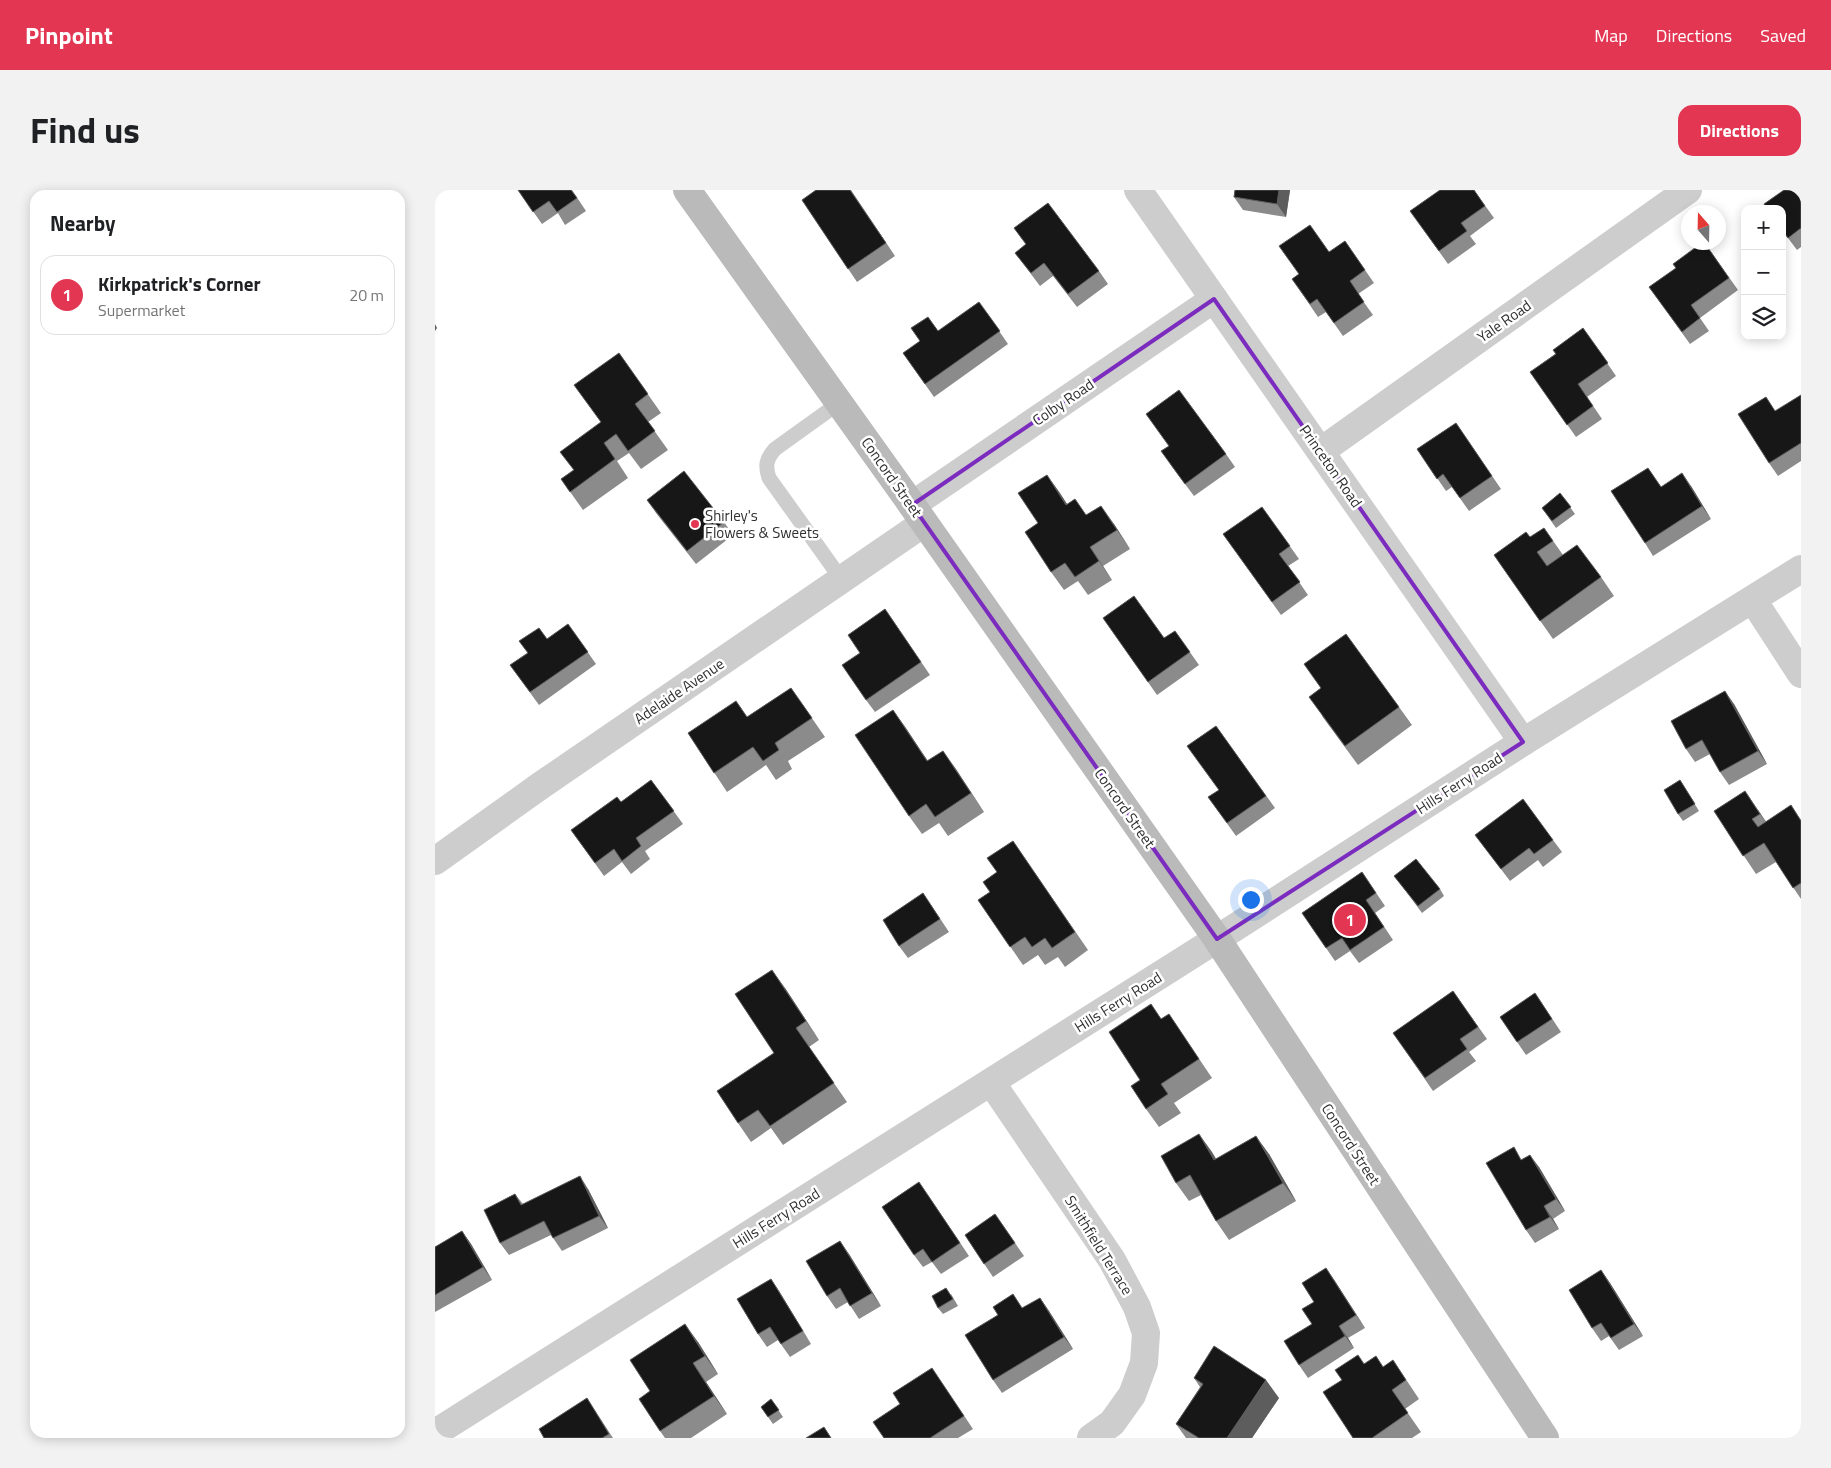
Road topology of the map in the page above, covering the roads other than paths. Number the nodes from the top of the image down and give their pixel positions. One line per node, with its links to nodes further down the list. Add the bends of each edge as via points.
1 (687, 190): 5 (main road, Concord Street)
2 (1138, 190): 4 (street, Princeton Road)
3 (1688, 190): 6 (street, Yale Road)
4 (1214, 299): 6 (street, Princeton Road); 7 (street, Colby Road)
5 (839, 403): 7 (main road, Concord Street); 9 (lane, via 775,449 768,457 766,468 769,478)
6 (1321, 451): 12 (street, Princeton Road)
7 (918, 514): 9 (street, Adelaide Avenue); 14 (main road, Concord Street)
8 (1801, 569): 10 (street, Hills Ferry Road)
9 (842, 580): 13 (street, Adelaide Avenue)
10 (1753, 600): 11 (street); 12 (street, Hills Ferry Road)
11 (1801, 674)
12 (1523, 742): 14 (street, Hills Ferry Road)
13 (435, 861)
14 (1217, 940): 15 (street, Hills Ferry Road); 18 (main road, Concord Street)
15 (991, 1082): 16 (street, Hills Ferry Road); 17 (street, Smithfield Terrace, via 1112,1260 1137,1307 1146,1334 1145,1363 1132,1395 1112,1423)
16 (435, 1434)
17 (1091, 1438)
18 (1545, 1438)

